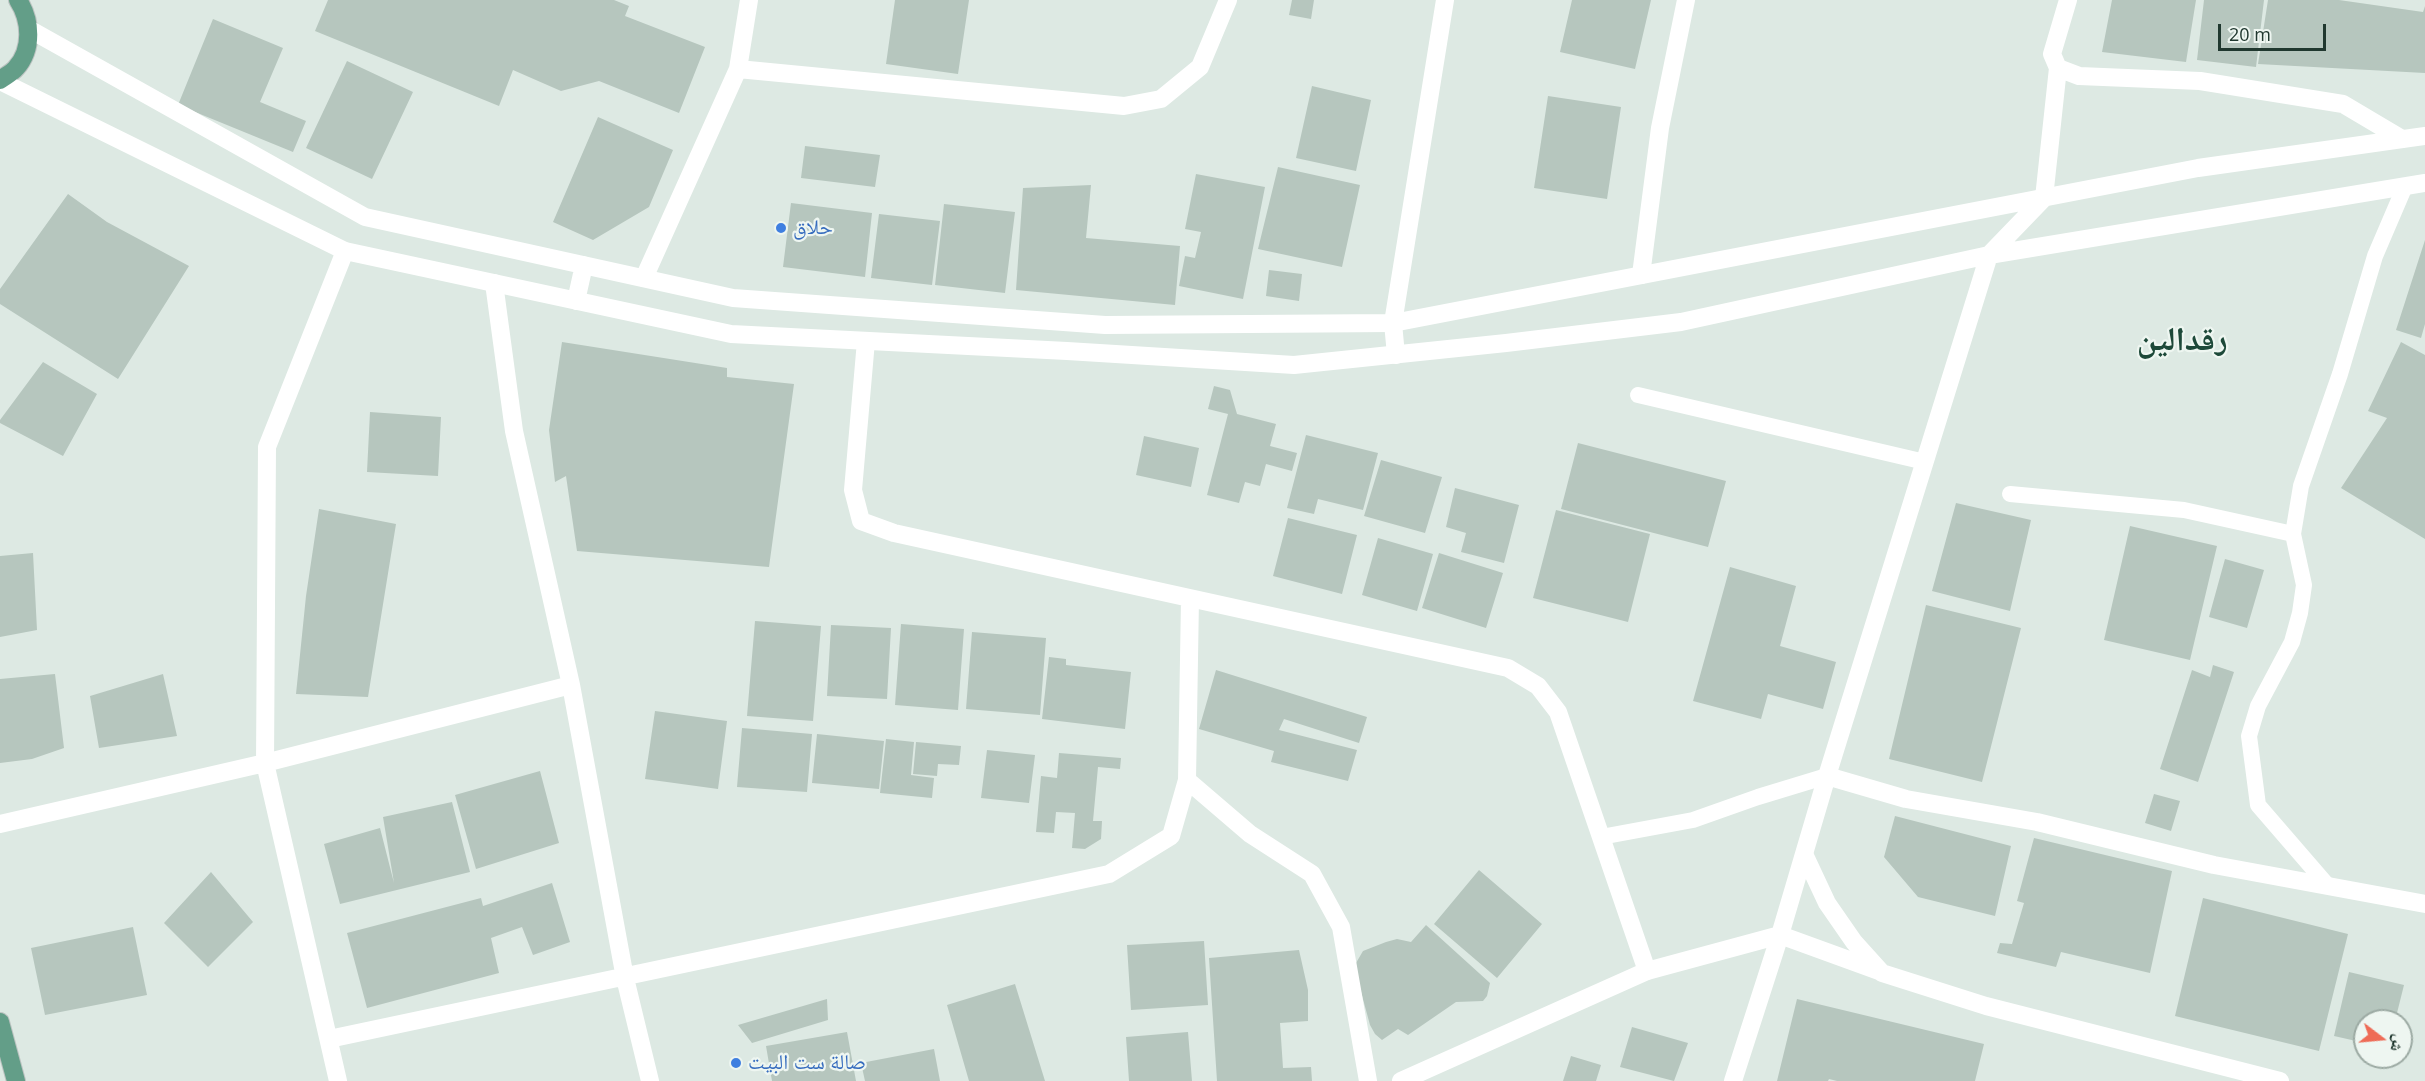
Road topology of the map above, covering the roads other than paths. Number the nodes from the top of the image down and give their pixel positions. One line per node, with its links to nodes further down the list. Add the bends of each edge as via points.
1 (749, 0): 9 (street)
2 (1228, 0): 9 (street, via 1200,67 1161,99 1124,106)
3 (1445, 0): 23 (street)
4 (1686, 0): 19 (street, via 1660,128)
5 (2068, 0): 8 (street, via 2052,54)
6 (23, 3): 7 (main road)
7 (29, 29): 10 (main road, via 27,50 16,68); 18 (street, via 365,217)
8 (2058, 68): 12 (street, via 2079,76 2200,81 2343,104); 15 (street)
9 (738, 69): 20 (street)
10 (0, 80): 16 (street)
11 (2425, 136): 12 (street)
12 (2402, 140): 15 (street, via 2198,168)
13 (2425, 183): 14 (street)
14 (2405, 186): 17 (street); 29 (lane, via 2375,256 2301,486)
15 (2044, 198): 17 (street); 19 (street)
16 (345, 251): 21 (street); 32 (street, via 267,447)
17 (1989, 255): 25 (street, via 1681,322); 27 (street)
18 (584, 265): 20 (street); 22 (street)
19 (1641, 275): 23 (street)
20 (644, 278): 23 (street, via 733,298 1105,325)
21 (494, 283): 22 (street); 31 (street, via 514,430)
22 (576, 301): 24 (street, via 731,334)
23 (1394, 323): 25 (street)
24 (866, 340): 25 (street, via 1294,365); 30 (street, via 853,490 861,521 894,533)
25 (1396, 355)
26 (1638, 395): 27 (lane)
27 (1925, 462): 33 (street)
28 (2010, 494): 29 (lane, via 2184,510)
29 (2293, 534): 38 (lane, via 2304,585 2301,613 2292,642 2258,706 2249,736 2258,806)
30 (1190, 598): 34 (street); 36 (street, via 1508,668 1538,686 1557,712)
31 (571, 685): 32 (street); 43 (street)
32 (265, 763): 35 (street); 45 (street)
33 (1827, 776): 36 (lane, via 1694,820); 37 (street); 38 (street, via 1906,799 2037,822 2214,865)
34 (1187, 780): 43 (street, via 1171,836 1109,874); 49 (street, via 1250,834 1312,874 1341,927)
35 (0, 825)
36 (1601, 837): 41 (street)
37 (1804, 856): 40 (street); 42 (street, via 1827,903)
38 (2328, 886): 39 (street)
39 (2425, 904)
40 (1780, 935): 41 (street); 42 (street); 51 (street)
41 (1647, 970): 50 (street)
42 (1882, 973): 52 (street, via 1986,1006)
43 (625, 978): 45 (street); 48 (street)
44 (0, 1022): 46 (main road)
45 (329, 1039): 47 (street)
46 (16, 1081)
47 (338, 1081)
48 (650, 1081)
49 (1368, 1081)
50 (1401, 1081)
51 (1733, 1081)
52 (2280, 1081)

